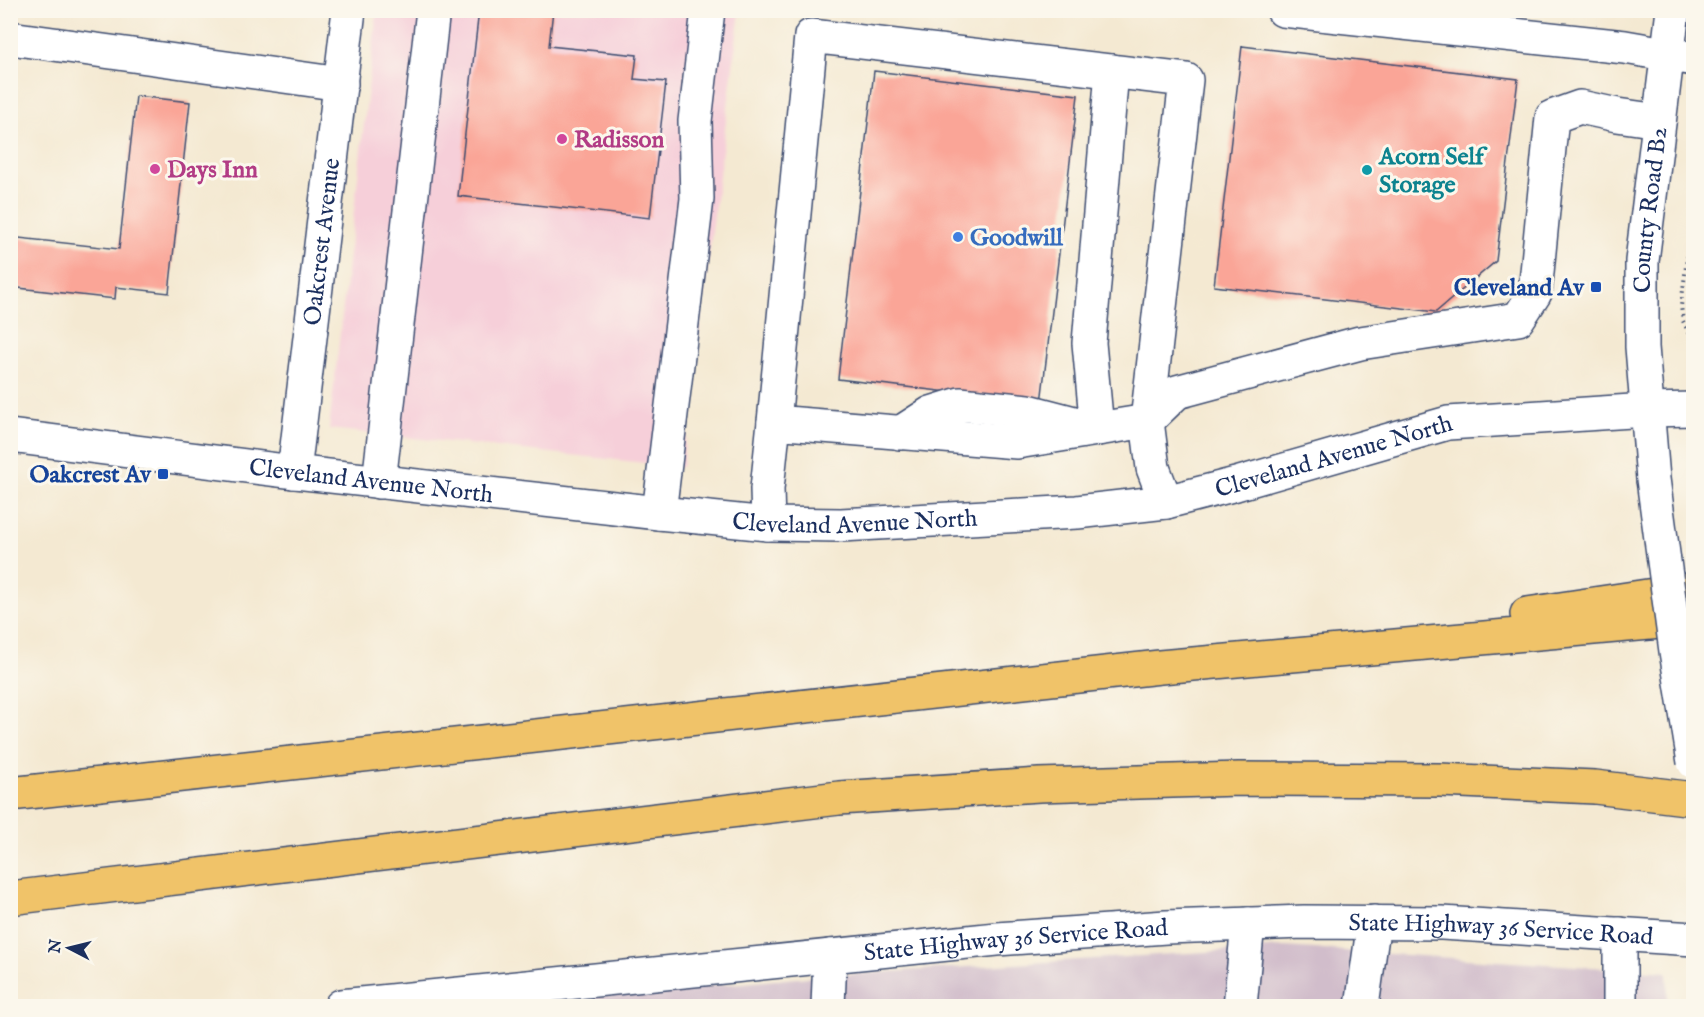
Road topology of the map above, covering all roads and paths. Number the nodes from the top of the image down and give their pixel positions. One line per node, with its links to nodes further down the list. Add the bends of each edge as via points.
1 (349, 10): 9 (street, Oakcrest Avenue)
2 (432, 10): 20 (street)
3 (708, 10): 22 (street, via 695,122 697,199)
4 (1283, 10): 7 (street)
5 (1672, 10): 7 (street, County Road B2)
6 (10, 38): 9 (street)
7 (1680, 56): 10 (street, County Road B2)
8 (1112, 71): 15 (street, via 1186,80); 16 (street, via 812,36); 17 (street, via 1089,343)
9 (341, 84): 19 (street, Oakcrest Avenue)
10 (1659, 121): 14 (street, County Road B2, via 1642,261); 15 (street, via 1580,107 1552,117 1535,293 1518,319 1360,343 1189,388 1177,392)
11 (1694, 202): 12 (path, via 1681,306 1683,321)
12 (1694, 343)
13 (1694, 409): 14 (street, Cleveland Avenue North)
14 (1647, 410): 21 (street, Cleveland Avenue North, via 1448,423); 27 (street, County Road B2, bridge, via 1653,479)
15 (1147, 421): 17 (street); 21 (street, via 1153,468)
16 (774, 422): 17 (street, via 1017,442); 23 (street, via 767,489)
17 (1096, 429)
18 (10, 436): 19 (street, Cleveland Avenue North)
19 (294, 472): 20 (street, Cleveland Avenue North)
20 (379, 482): 22 (street, Cleveland Avenue North)
21 (1166, 502): 23 (street, Cleveland Avenue North, via 1077,512 841,525)
22 (659, 513): 23 (street, Cleveland Avenue North)
23 (768, 524)
24 (1694, 589): 26 (highway)
25 (1694, 620): 26 (highway)
26 (1160, 667): 30 (highway)
27 (1694, 762)
28 (1694, 783): 29 (highway)
29 (1595, 787): 31 (highway); 32 (highway, via 1440,780 1239,779 1039,785 838,798)
30 (10, 794)
31 (1694, 799)
32 (10, 898)
33 (1374, 922): 34 (street, State Highway 36 Service Road); 35 (street, State Highway 36 Service Road); 41 (street)
34 (1248, 924): 37 (street, State Highway 36 Service Road, via 997,939); 40 (street)
35 (1620, 934): 36 (street, State Highway 36 Service Road); 42 (street)
36 (1694, 939)
37 (830, 956): 38 (street, State Highway 36 Service Road); 39 (street)
38 (341, 1006)
39 (828, 1006)
40 (1240, 1006)
41 (1362, 1006)
42 (1620, 1006)

